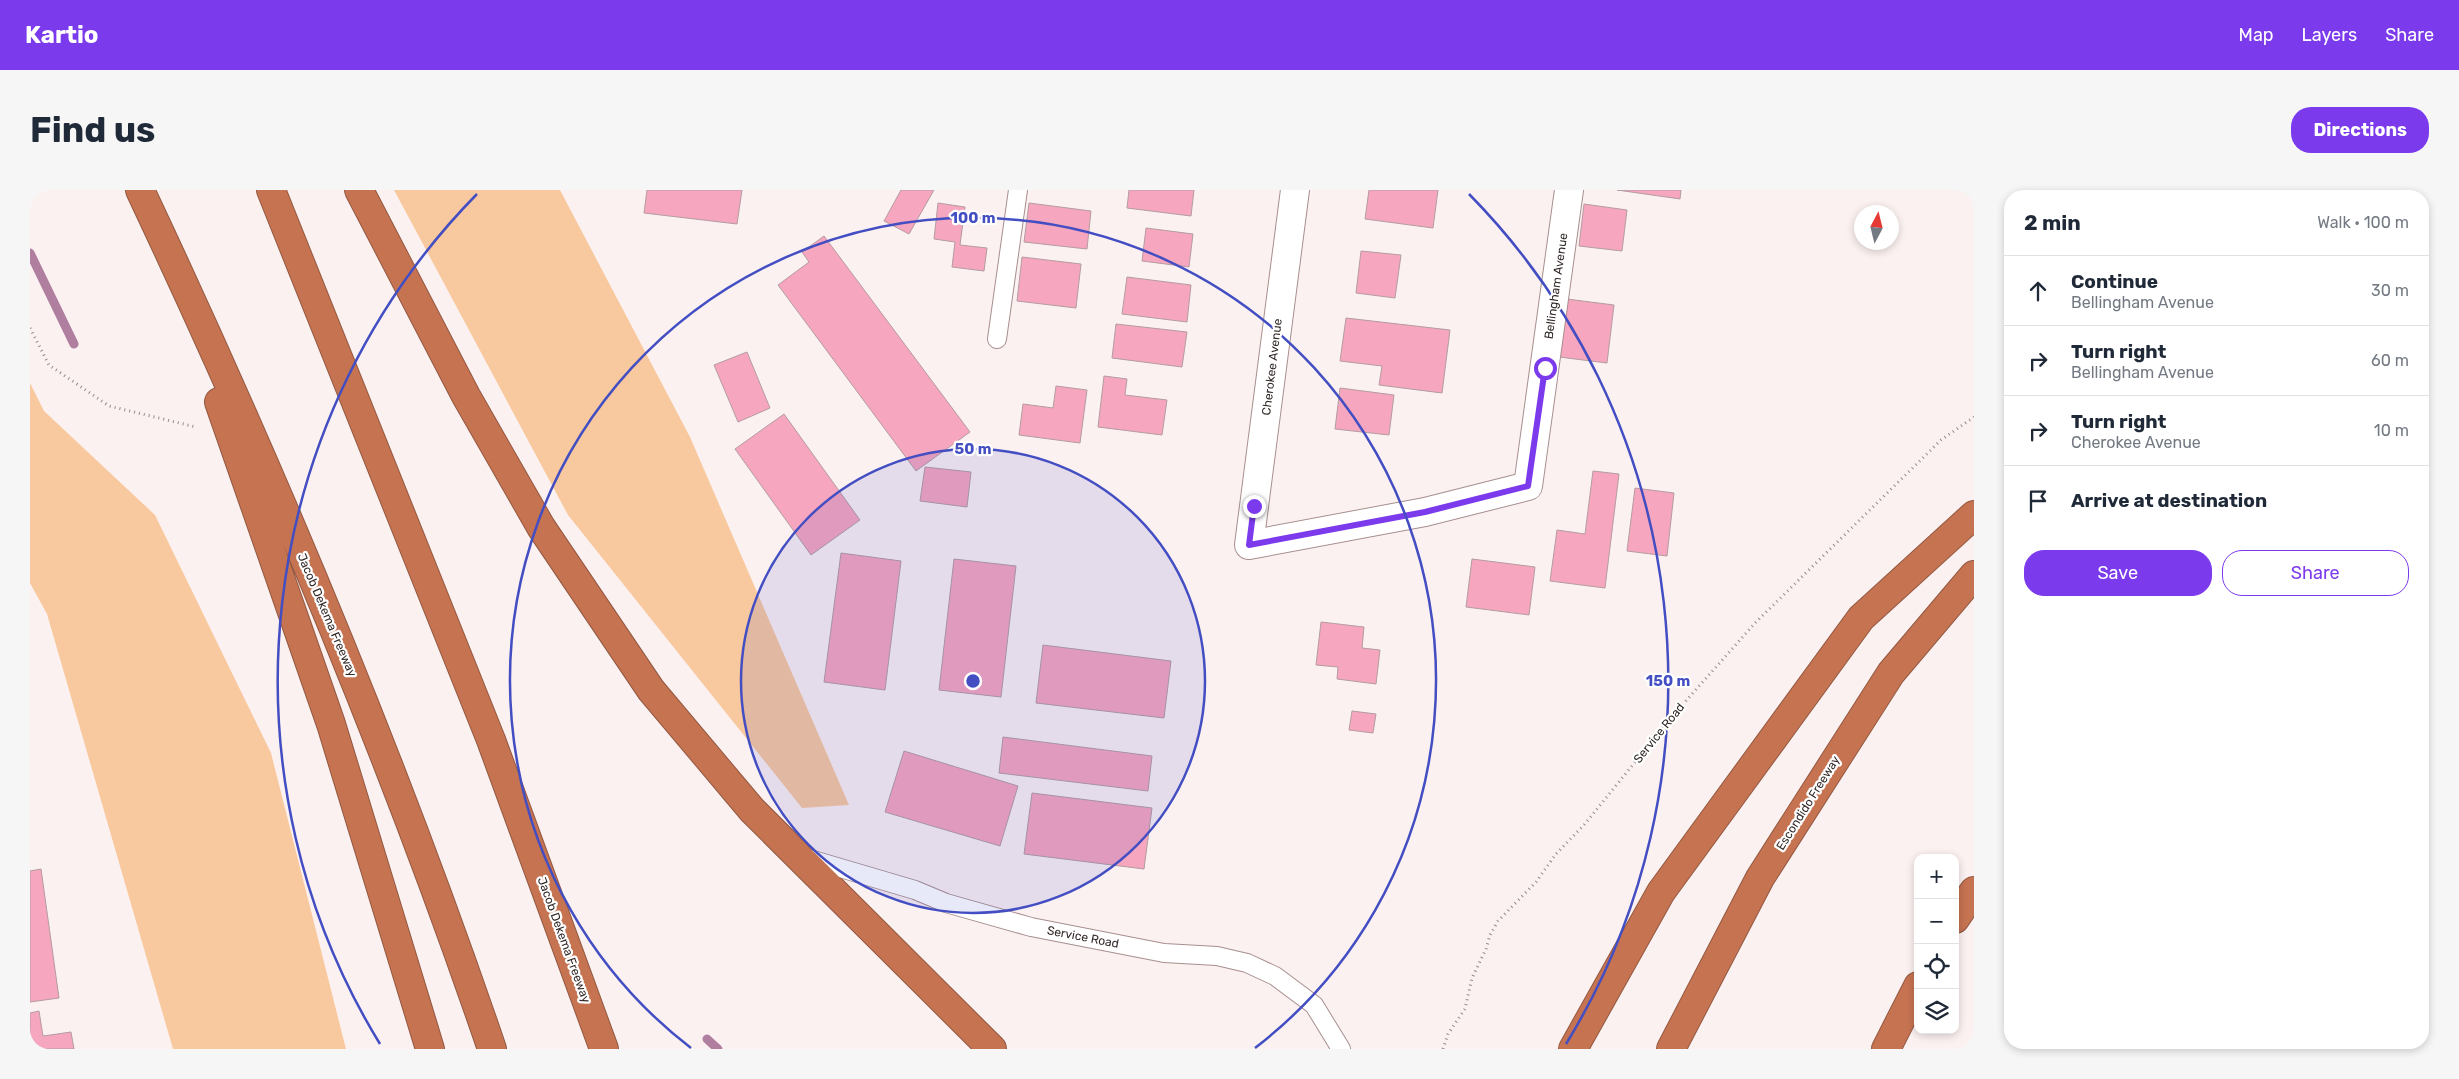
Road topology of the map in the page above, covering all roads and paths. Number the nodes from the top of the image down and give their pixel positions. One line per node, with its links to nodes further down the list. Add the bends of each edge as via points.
1 (140, 190): 7 (highway, Jacob Dekema Freeway)
2 (271, 190): 21 (highway, Jacob Dekema Freeway, via 491,740)
3 (360, 190): 15 (highway, via 466,396 541,527 651,690 752,810)
4 (1018, 190): 9 (lane)
5 (1295, 190): 13 (street, Cherokee Avenue)
6 (1569, 190): 13 (street, Bellingham Avenue, via 1528,486 1425,512)
7 (157, 226): 11 (highway); 20 (highway, Jacob Dekema Freeway, via 269,475 359,692)
8 (30, 328): 11 (path, via 49,365 109,406)
9 (997, 339)
10 (1974, 417): 24 (path, Service Road, via 1941,440 1756,623 1676,712 1536,882 1498,922 1472,978 1465,1009 1448,1034)
11 (230, 435): 19 (highway, via 331,724)
12 (1974, 516): 25 (highway, via 1861,618 1661,892)
13 (1249, 545)
14 (1974, 575): 26 (highway, Escondido Freeway, via 1880,690 1760,878)
15 (798, 856): 22 (highway); 23 (lane, Service Road, via 1031,927 1164,953 1217,956 1247,963 1275,976 1314,1005)
16 (1974, 891): 17 (highway)
17 (1959, 913)
18 (1916, 989): 27 (highway)
19 (430, 1049)
20 (492, 1049)
21 (604, 1049)
22 (992, 1049)
23 (1341, 1049)
24 (1443, 1049)
25 (1573, 1049)
26 (1671, 1049)
27 (1886, 1049)

